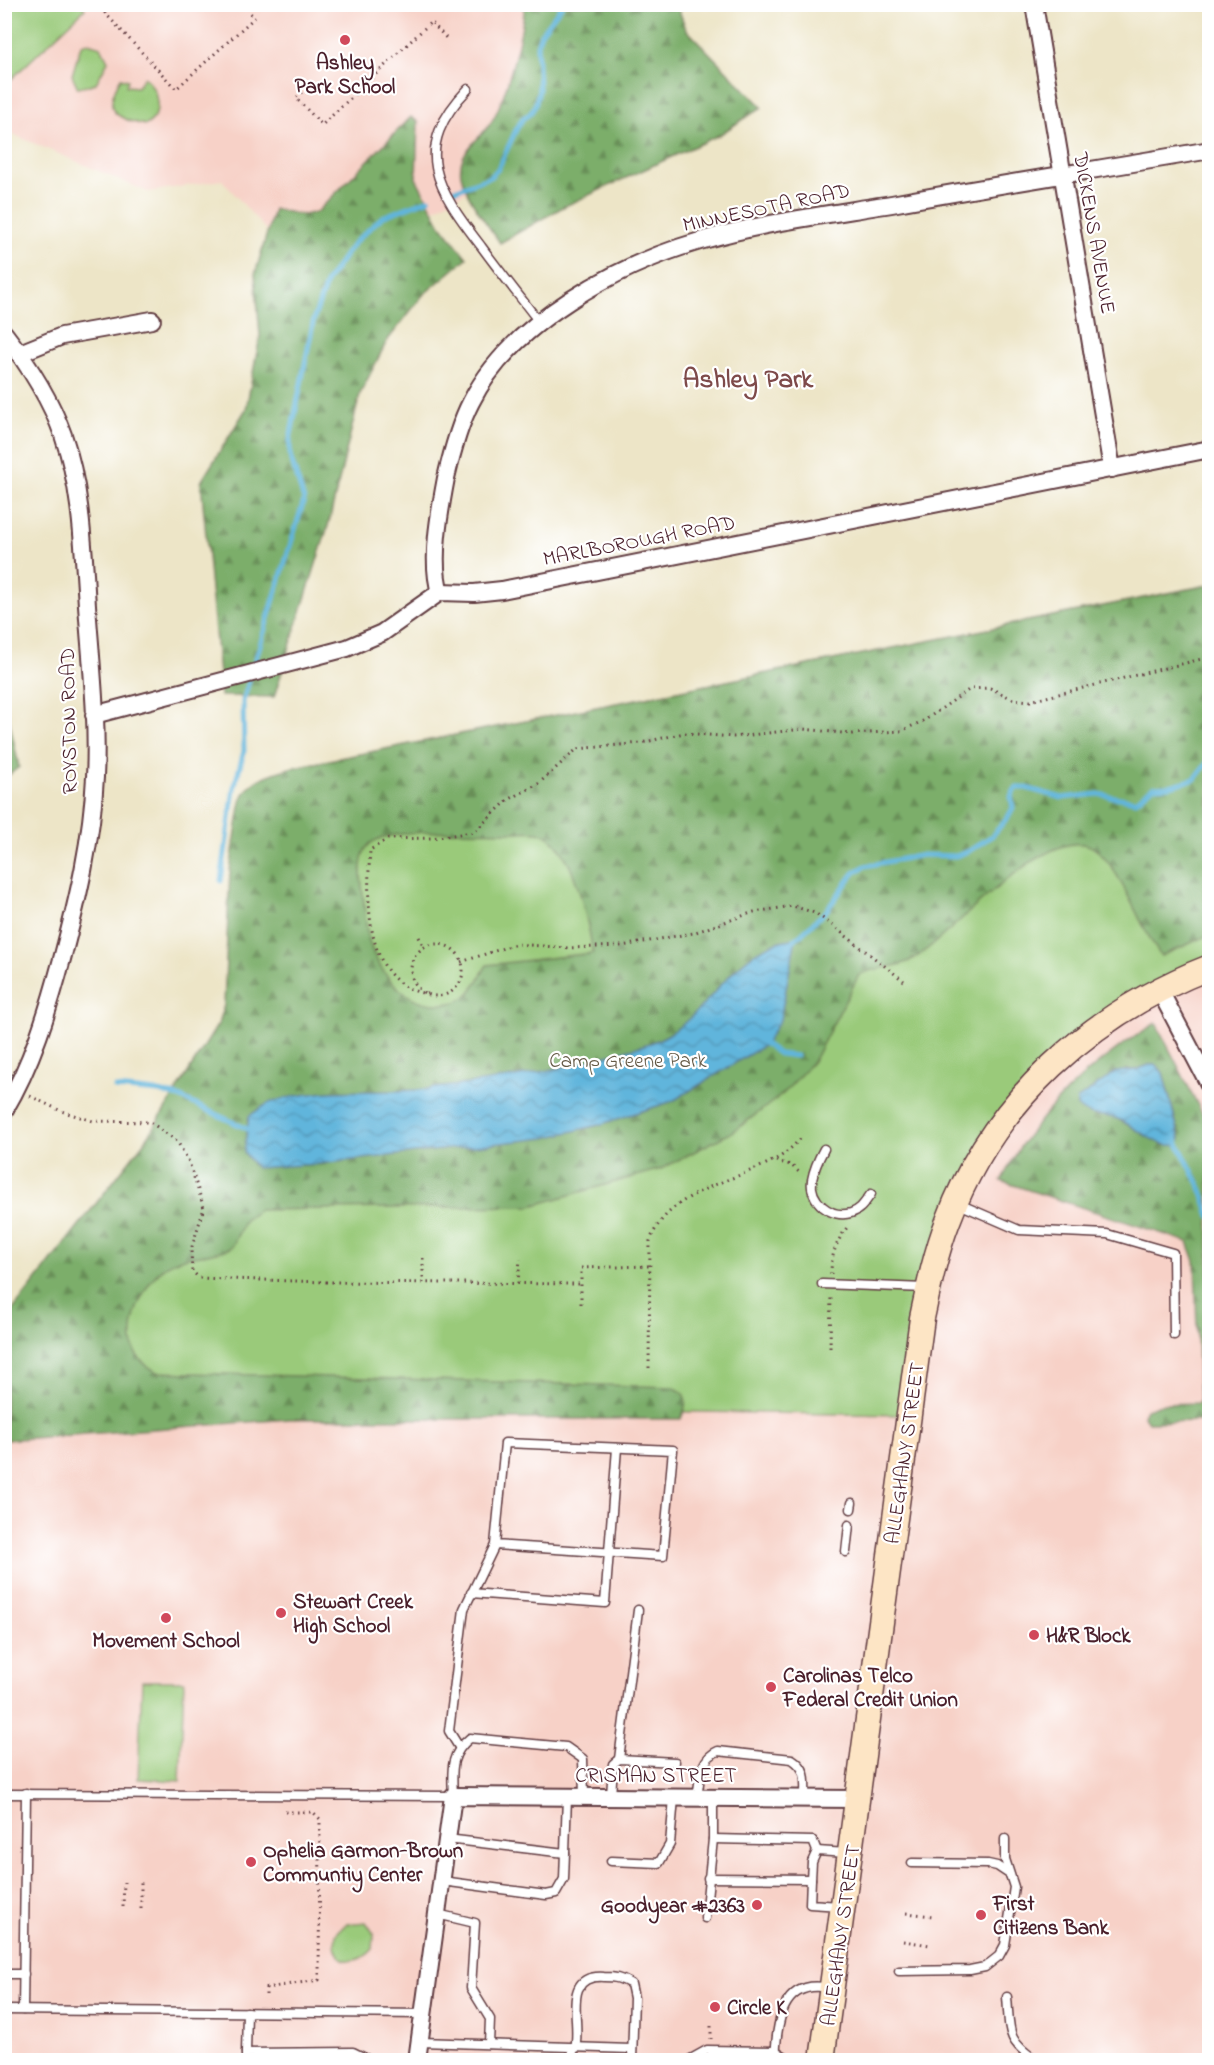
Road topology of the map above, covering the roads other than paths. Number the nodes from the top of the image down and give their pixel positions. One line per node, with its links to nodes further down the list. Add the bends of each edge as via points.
1 (1034, 4): 4 (street, DICKENS AVENUE)
2 (468, 88): 6 (lane, via 455,102 441,129 434,156 436,172 455,213)
3 (1209, 150): 4 (street, MINNESOTA ROAD)
4 (1062, 176): 6 (street, MINNESOTA ROAD, via 776,224 698,242 613,276); 10 (street, DICKENS AVENUE)
5 (153, 320): 8 (street, via 62,336)
6 (540, 323): 11 (street, MINNESOTA ROAD, via 491,371 472,400 457,437 444,489 435,567)
7 (4, 333): 8 (street, ROYSTON ROAD)
8 (20, 353): 12 (street, ROYSTON ROAD, via 52,408 75,476)
9 (1209, 449): 10 (street, MARLBOROUGH ROAD)
10 (1112, 469): 11 (street, MARLBOROUGH ROAD, via 502,590)
11 (440, 592): 12 (street, via 382,633 347,648)
12 (94, 715): 16 (street, ROYSTON ROAD, via 95,775 78,900 49,1007)
13 (1209, 967): 14 (street, ALLEGHANY STREET)
14 (1159, 989): 15 (street); 19 (street, ALLEGHANY STREET, via 1103,1022 1045,1071 992,1135)
15 (1209, 1086)
16 (4, 1111)
17 (824, 1149): 18 (lane, via 812,1181 814,1198 824,1208 837,1214 851,1213 861,1208)
18 (871, 1194)
19 (956, 1203): 21 (street, ALLEGHANY STREET); 22 (lane, via 1019,1230 1107,1234 1173,1252)
20 (822, 1284): 21 (lane)
21 (929, 1288): 41 (street, ALLEGHANY STREET)
22 (1174, 1335)
23 (617, 1448): 25 (lane, via 505,1443); 26 (lane); 26 (lane, via 673,1450 663,1556)
24 (849, 1525): 27 (lane)
25 (495, 1545): 26 (lane); 28 (lane)
26 (608, 1552): 28 (lane, via 605,1603)
27 (846, 1552)
28 (471, 1593): 30 (lane, via 464,1609 449,1731)
29 (638, 1610): 31 (lane)
30 (459, 1747): 35 (lane, via 452,1764); 36 (lane, via 470,1738 566,1747 583,1759)
31 (619, 1759): 32 (lane); 37 (lane, via 613,1764)
32 (675, 1762)
33 (4, 1794): 34 (lane)
34 (26, 1794): 35 (lane); 59 (lane)
35 (453, 1796): 36 (street, CRISMAN STREET); 42 (street)
36 (576, 1797): 37 (street, CRISMAN STREET); 46 (lane)
37 (611, 1797): 38 (street, CRISMAN STREET)
38 (674, 1798): 39 (street, CRISMAN STREET); 48 (lane, via 670,1844 659,1863)
39 (705, 1798): 40 (street, CRISMAN STREET); 40 (lane, via 703,1764 718,1751 792,1760 805,1773); 43 (lane)
40 (806, 1799): 41 (street, CRISMAN STREET)
41 (858, 1799): 47 (street, ALLEGHANY STREET)
42 (447, 1839): 46 (lane); 53 (street)
43 (713, 1839): 45 (lane, via 813,1841); 51 (lane)
44 (1005, 1839): 50 (lane, via 1005,1859)
45 (817, 1851): 47 (lane); 52 (lane)
46 (565, 1853): 53 (lane, via 564,1879 556,1893 546,1895)
47 (851, 1853): 54 (street, ALLEGHANY STREET)
48 (611, 1861)
49 (912, 1863): 50 (lane, via 988,1864)
50 (1011, 1876): 57 (lane, via 1014,1887 1005,1945 999,1956 986,1966 970,1970)
51 (708, 1878): 52 (lane); 56 (lane)
52 (811, 1879): 54 (lane, via 810,1904)
53 (441, 1881): 55 (street)
54 (843, 1906): 60 (street, ALLEGHANY STREET)
55 (437, 1914): 65 (street); 67 (lane, via 475,1923 471,1988 490,2019)
56 (705, 1918)
57 (899, 1971)
58 (4, 1974): 59 (lane)
59 (24, 1974): 63 (lane)
60 (832, 1989): 73 (lane, via 802,1989 780,2010); 83 (street, ALLEGHANY STREET)
61 (1007, 1997): 84 (lane, via 1010,2039)
62 (4, 2010): 63 (lane)
63 (23, 2010): 64 (lane)
64 (247, 2012): 65 (lane); 72 (lane)
65 (424, 2014): 66 (street)
66 (420, 2042): 67 (lane); 76 (street)
67 (489, 2044): 68 (lane)
68 (575, 2048): 69 (lane); 69 (lane, via 576,1994 582,1981 592,1976 621,1978 631,1984); 77 (lane)
69 (631, 2049): 78 (lane)
70 (714, 2050): 71 (lane); 79 (lane); 80 (lane)
71 (740, 2051): 73 (lane); 81 (lane)
72 (249, 2055): 74 (lane); 75 (lane, via 353,2052)
73 (775, 2056): 82 (lane)
74 (264, 2061)
75 (369, 2061)
76 (417, 2061)
77 (568, 2061)
78 (632, 2061)
79 (689, 2061)
80 (713, 2061)
81 (740, 2061)
82 (790, 2061)
83 (822, 2061)
84 (1036, 2061)

